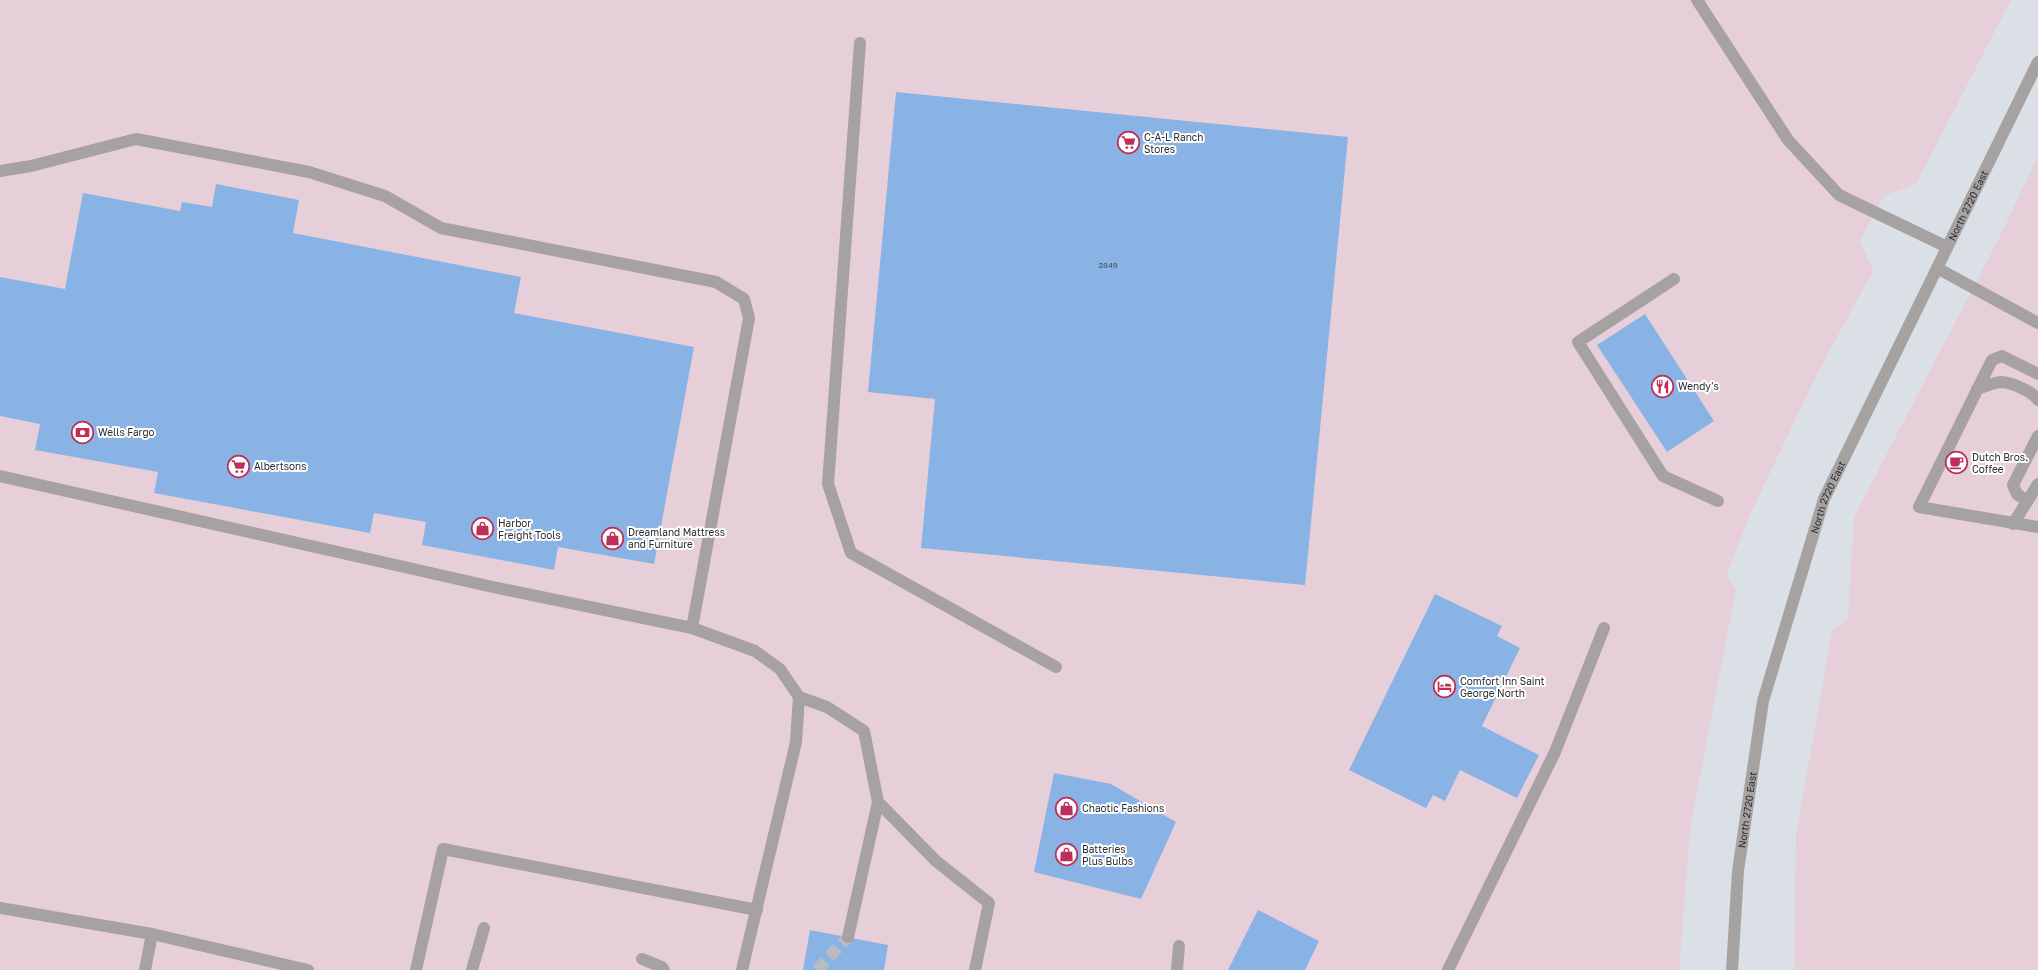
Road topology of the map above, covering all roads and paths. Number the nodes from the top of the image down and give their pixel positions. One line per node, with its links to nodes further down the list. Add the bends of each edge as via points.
1 (1697, 0): 5 (street, via 1788,140 1839,195)
2 (860, 43): 21 (street, via 828,484 851,553)
3 (2038, 62): 5 (street, North 2720 East)
4 (0, 171): 19 (street, via 31,166 136,139 309,172 385,196 441,228 716,282 744,299 750,318)
5 (1947, 247): 6 (street, North 2720 East)
6 (1937, 268): 8 (street); 40 (street, North 2720 East, via 1824,499 1763,701 1738,871)
7 (1674, 279): 15 (street, via 1578,342 1663,476)
8 (2038, 323)
9 (2038, 374): 10 (street, via 2002,356 1992,360)
10 (1978, 389): 11 (street, via 2001,382 2018,387); 17 (street, via 1919,507)
11 (2038, 400)
12 (2038, 436): 16 (street, via 2013,485 2017,494)
13 (0, 476): 19 (street, via 486,585)
14 (2038, 484): 16 (street)
15 (1718, 501)
16 (2027, 501): 17 (street)
17 (2013, 524): 18 (street)
18 (2038, 527)
19 (692, 628): 22 (street, via 755,651 780,669)
20 (1604, 628): 39 (street, via 1555,752)
21 (1056, 667)
22 (799, 697): 23 (street, via 827,707 864,731); 25 (street, via 796,742)
23 (878, 802): 28 (street); 37 (street, via 936,861 989,903)
24 (0, 908): 27 (street)
25 (757, 910): 33 (street, via 443,849); 36 (street)
26 (484, 928): 34 (street)
27 (152, 934): 31 (street); 32 (street)
28 (848, 936)
29 (1179, 946): 38 (street)
30 (642, 959): 35 (street)
31 (145, 970)
32 (308, 970)
33 (416, 970)
34 (472, 970)
35 (664, 970)
36 (742, 970)
37 (975, 970)
38 (1177, 970)
39 (1448, 970)
40 (1732, 970)

